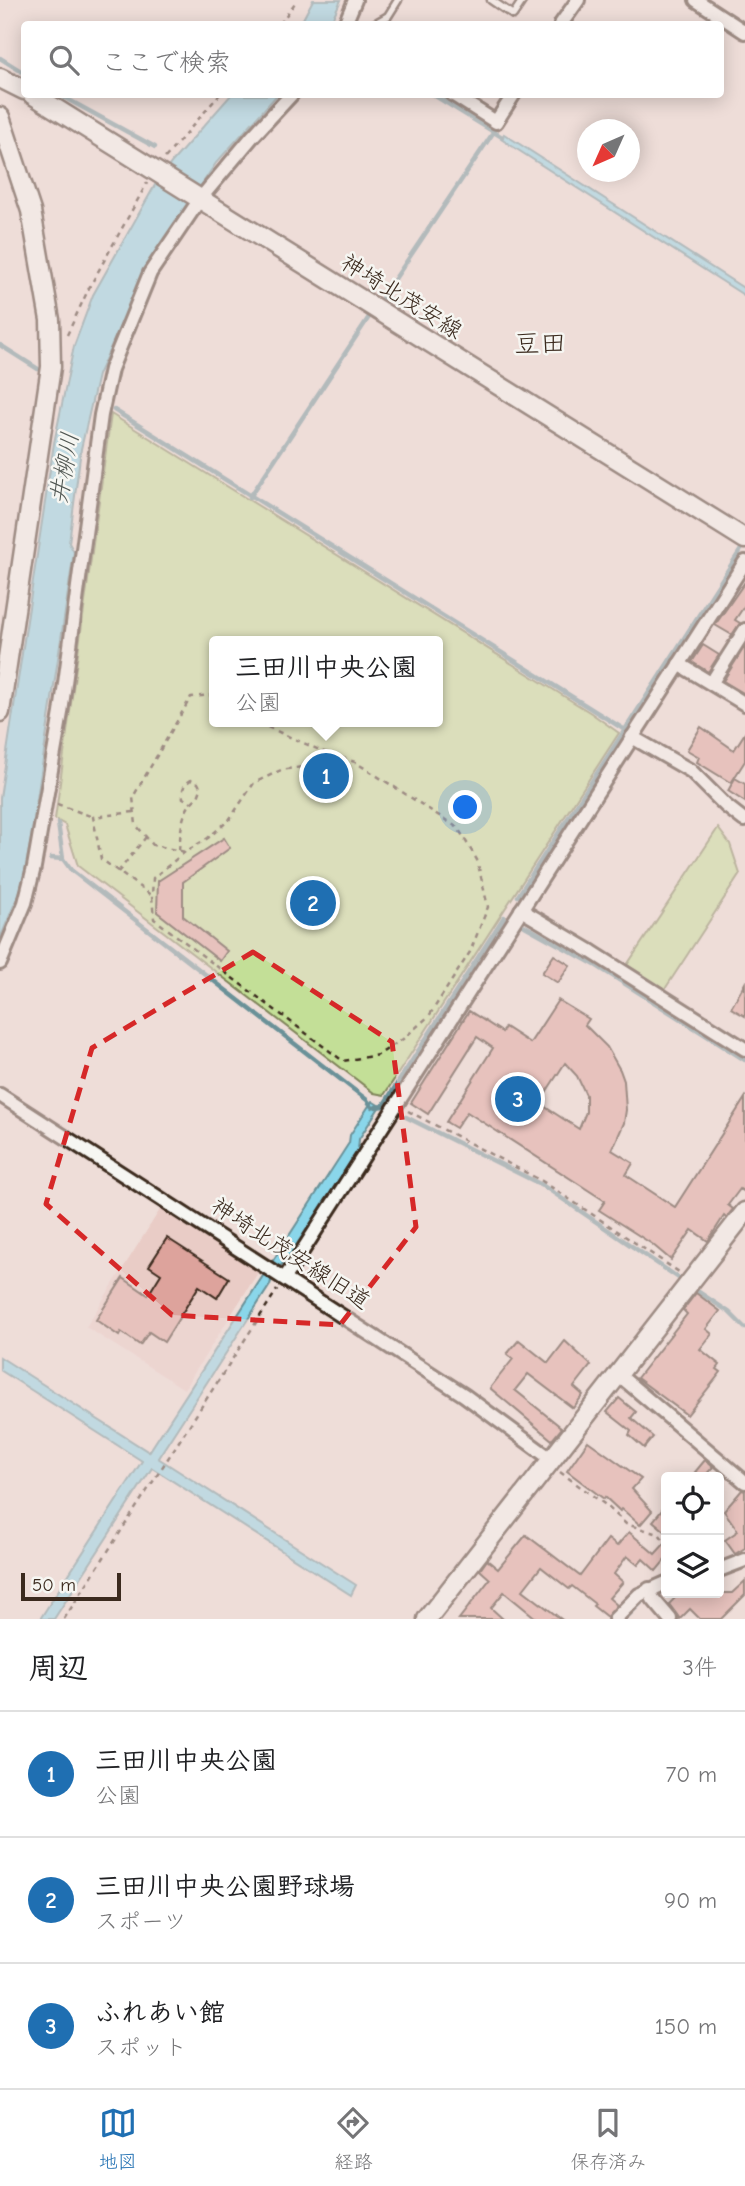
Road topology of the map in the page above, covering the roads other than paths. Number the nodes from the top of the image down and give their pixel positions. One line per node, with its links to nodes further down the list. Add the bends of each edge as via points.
1 (355, 0): 7 (street)
2 (398, 0): 8 (lane)
3 (491, 0): 4 (lane, via 513,15)
4 (523, 0)
5 (578, 0): 9 (street)
6 (696, 0): 10 (street)
7 (346, 21)
8 (379, 21)
9 (563, 21)
10 (745, 32)
11 (0, 78): 12 (street)
12 (21, 88)
13 (38, 98): 18 (street, 神埼北茂安線)
14 (288, 98): 18 (street)
15 (458, 98): 16 (street, via 496,122)
16 (511, 98)
17 (0, 117): 25 (street, via 32,211 50,320 51,367)
18 (200, 199): 19 (street, 神埼北茂安線); 29 (street, via 150,273 111,369 34,867 25,904)
19 (745, 539)
20 (745, 562): 22 (street)
21 (745, 630): 23 (street)
22 (679, 664): 23 (street); 26 (street)
23 (712, 682): 24 (street)
24 (745, 704)
25 (0, 712)
26 (632, 737): 27 (street, via 691,771); 28 (street)
27 (745, 819)
28 (521, 910): 30 (street); 33 (street, via 396,1105)
29 (0, 963)
30 (745, 1049)
31 (0, 1095): 33 (street, 神埼北茂安線旧道)
32 (745, 1212): 34 (street)
33 (276, 1272): 35 (street, 神埼北茂安線旧道, via 464,1395)
34 (619, 1374): 35 (street); 36 (street)
35 (551, 1459): 41 (street)
36 (745, 1482)
37 (745, 1560): 38 (street)
38 (724, 1568)
39 (661, 1587): 40 (street)
40 (651, 1594): 42 (street, via 639,1595); 43 (street)
41 (427, 1619)
42 (615, 1619)
43 (670, 1619)

